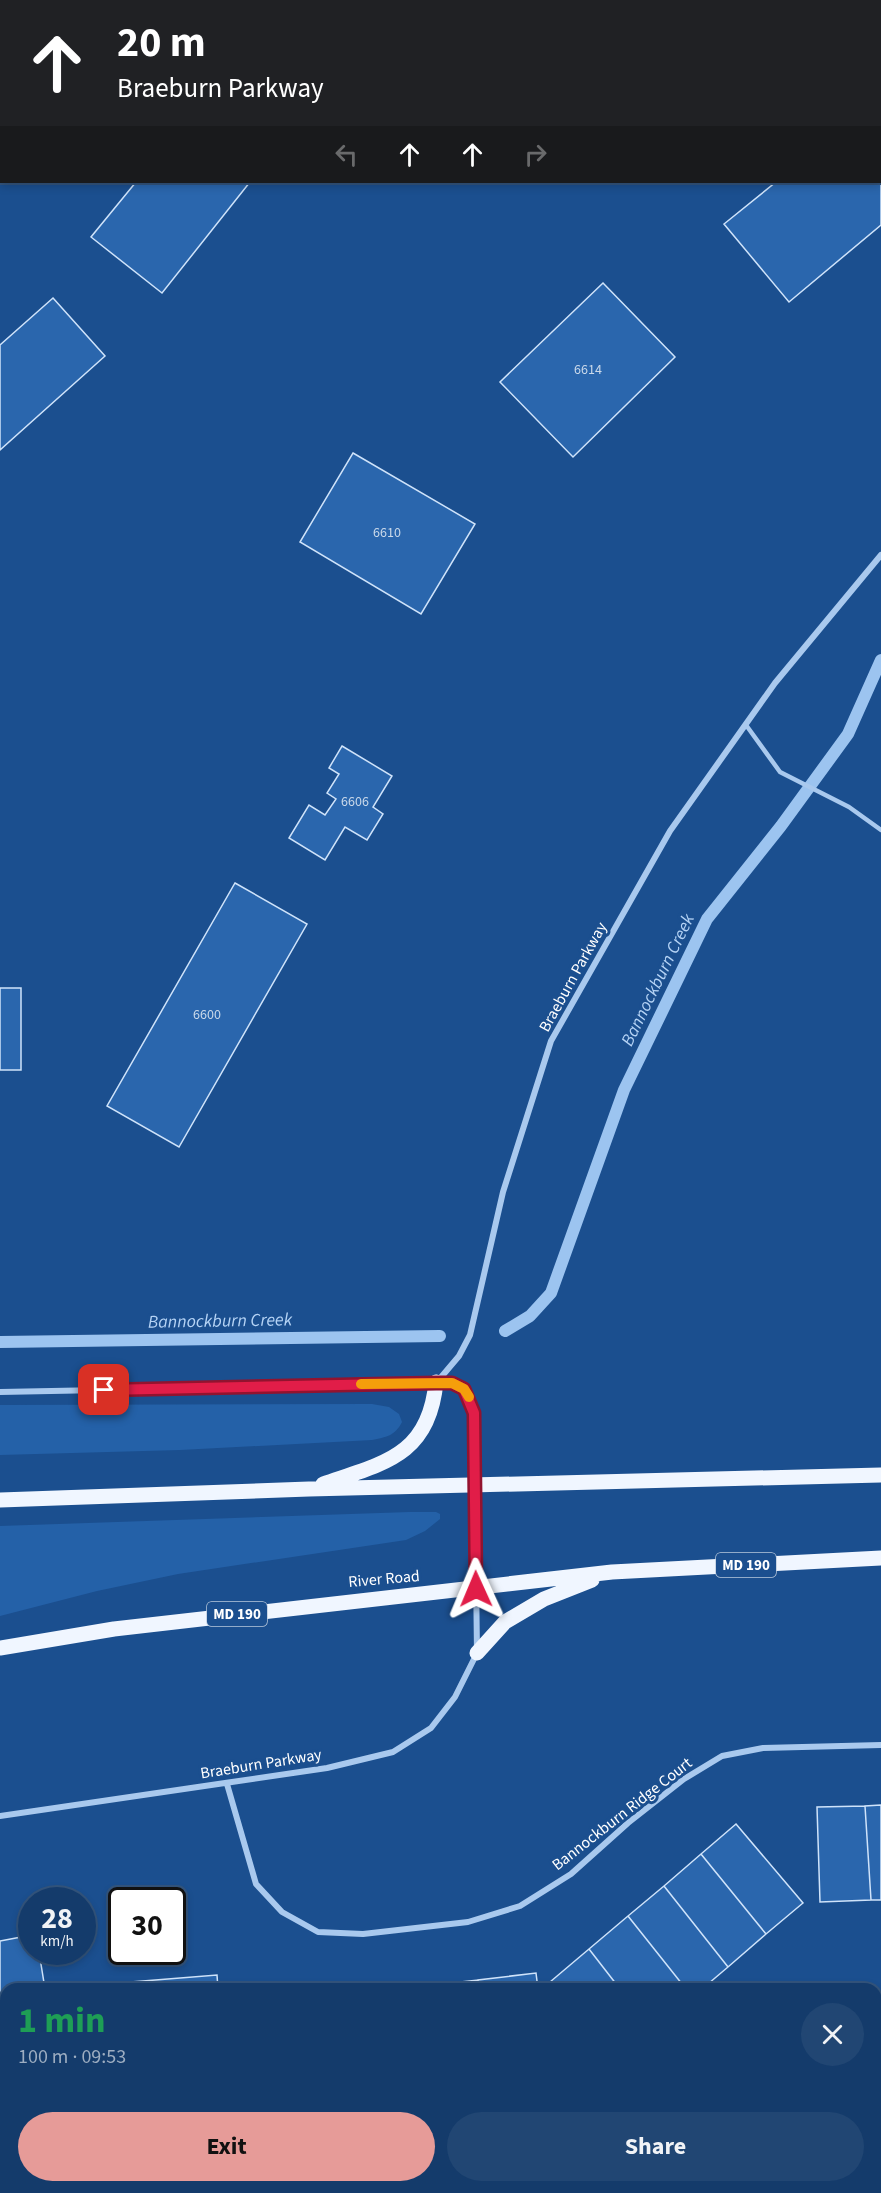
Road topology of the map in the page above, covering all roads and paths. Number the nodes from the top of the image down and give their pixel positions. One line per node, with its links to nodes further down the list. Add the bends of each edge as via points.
1 (881, 555): 2 (street, Braeburn Parkway)
2 (746, 724): 3 (lane, via 780,772); 4 (street, Braeburn Parkway, via 670,831 551,1041 503,1191 470,1335 459,1356)
3 (881, 830)
4 (436, 1383): 5 (street); 7 (street, via 458,1386 471,1400); 8 (main road, via 429,1419 410,1445 381,1463)
5 (0, 1392)
6 (881, 1475): 7 (main road)
7 (474, 1486): 8 (main road); 12 (street)
8 (309, 1489): 9 (main road)
9 (0, 1500)
10 (881, 1558): 11 (main road, River Road / MD 190)
11 (612, 1572): 12 (main road, River Road / MD 190); 14 (main road, via 544,1599 505,1623)
12 (476, 1589): 13 (main road, River Road / MD 190, via 114,1629); 14 (street)
13 (0, 1647)
14 (477, 1653): 16 (street, Braeburn Parkway, via 455,1697 431,1728 393,1752 327,1768)
15 (881, 1745): 16 (street, Bannockburn Ridge Court, via 762,1748 722,1756 684,1779 571,1874 519,1906 468,1922 363,1934 318,1932 282,1912 256,1884)
16 (227, 1784): 17 (street, Braeburn Parkway)
17 (0, 1816)

